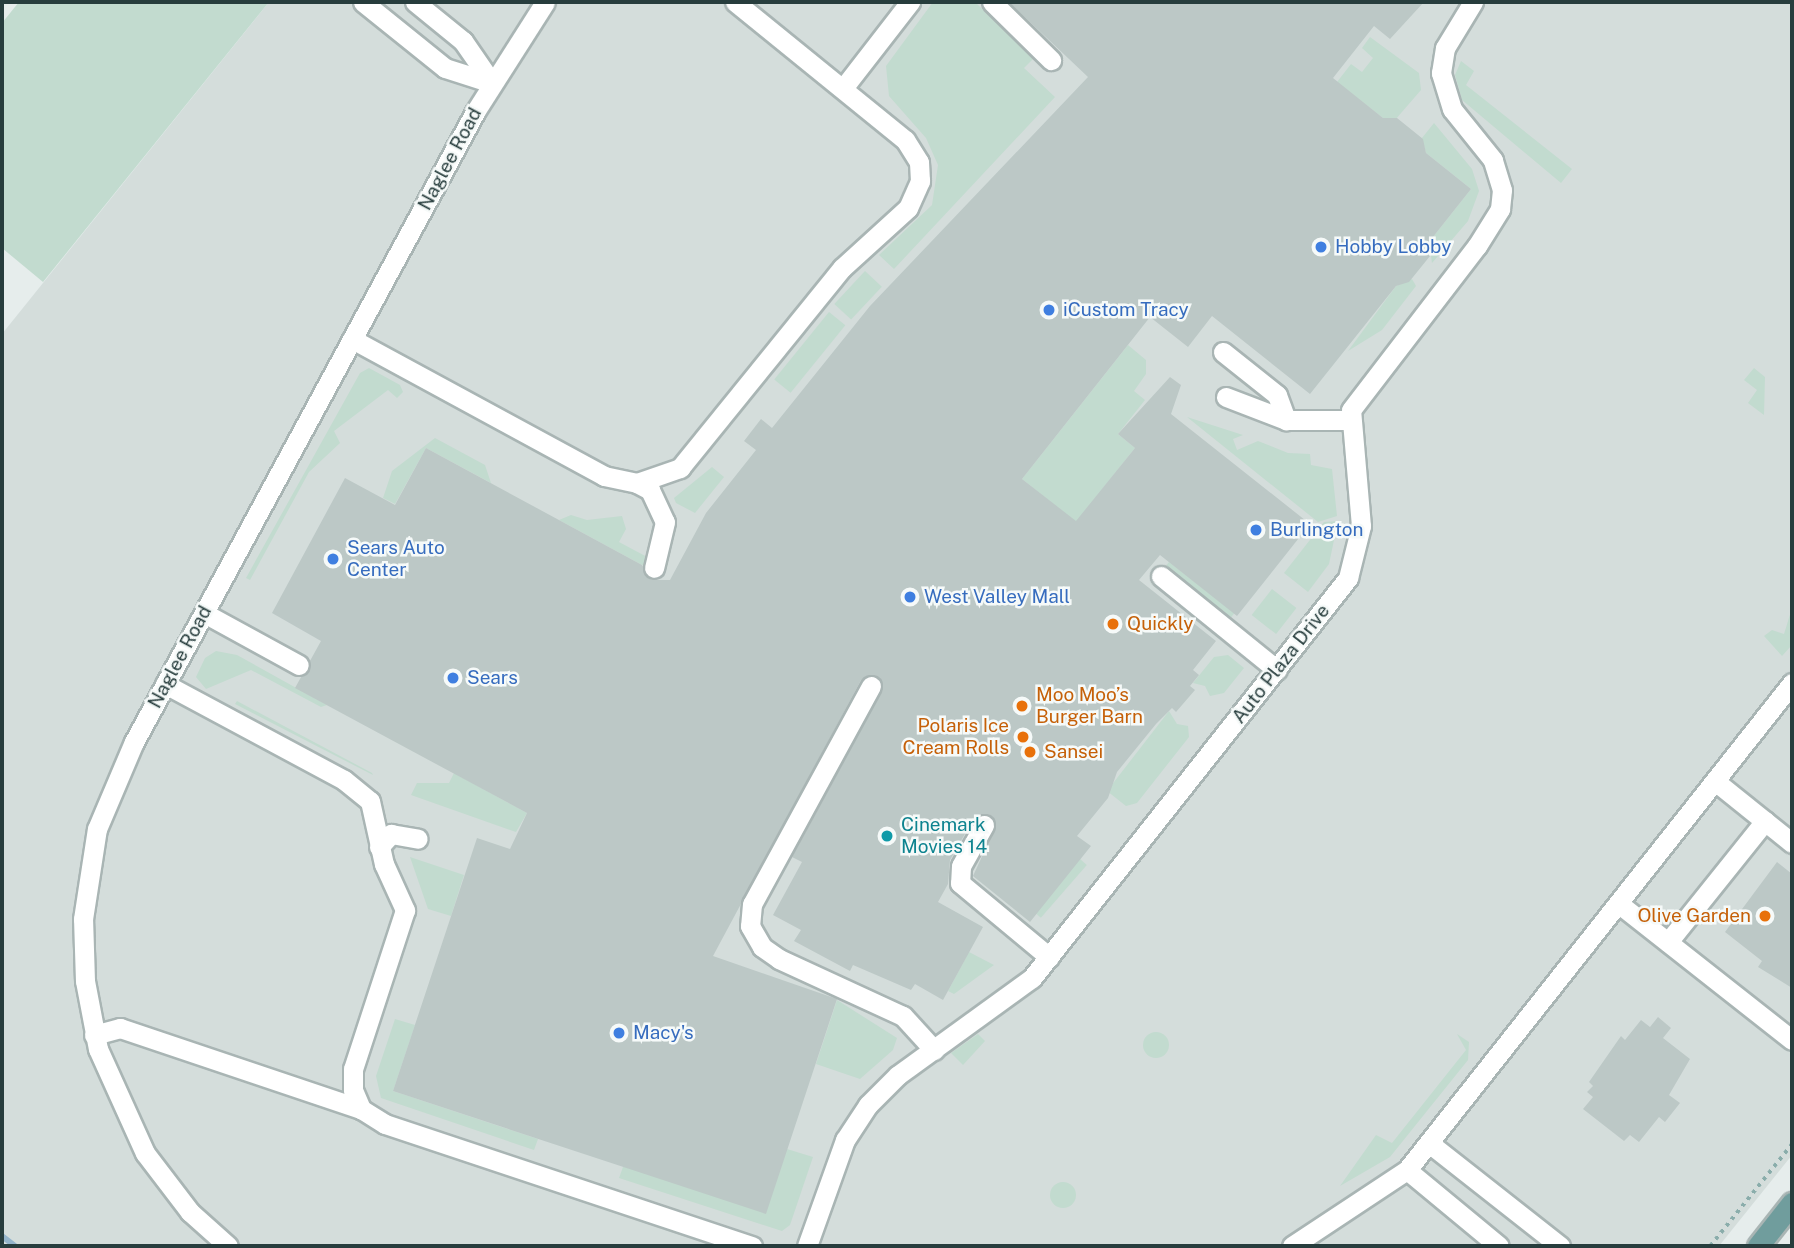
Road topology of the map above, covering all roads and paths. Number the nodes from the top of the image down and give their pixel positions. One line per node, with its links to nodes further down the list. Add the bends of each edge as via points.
1 (363, 2): 9 (lane, via 445,68)
2 (415, 2): 9 (lane, via 463,41)
3 (545, 2): 9 (lane, Naglee Road)
4 (735, 2): 10 (lane)
5 (910, 2): 10 (lane)
6 (992, 2): 8 (lane)
7 (1473, 2): 15 (lane, via 1445,48 1441,73 1452,109 1496,167 1500,209 1477,246 1360,394)
8 (1051, 60)
9 (492, 83): 11 (lane, Naglee Road)
10 (844, 87): 16 (lane, via 913,151 921,171 915,200 842,268 690,459 667,475)
11 (352, 339): 16 (lane, via 604,476); 19 (lane, Naglee Road)
12 (1223, 352): 14 (lane, via 1277,395)
13 (1226, 397): 14 (lane)
14 (1286, 419): 15 (lane)
15 (1350, 420): 21 (lane, Auto Plaza Drive, via 1361,526 1355,562)
16 (637, 483): 17 (lane, via 650,490 665,522)
17 (654, 568)
18 (1161, 576): 21 (lane)
19 (204, 613): 20 (lane); 22 (lane, Naglee Road)
20 (299, 665)
21 (1277, 670): 33 (lane, Auto Plaza Drive)
22 (165, 684): 30 (lane, via 353,785 374,812); 34 (lane, Naglee Road, via 112,788 91,858 83,957)
23 (871, 686): 36 (lane, via 752,904 750,926 762,947 779,959 903,1016)
24 (1791, 688): 25 (lane)
25 (1715, 781): 26 (lane); 31 (lane)
26 (1765, 821): 29 (lane); 32 (lane)
27 (984, 825): 33 (lane, via 961,866 960,883)
28 (418, 839): 30 (lane, via 391,834)
29 (1792, 843)
30 (379, 847): 37 (lane, via 404,917 353,1069 353,1090)
31 (1618, 903): 32 (lane); 38 (lane)
32 (1668, 942): 35 (lane)
33 (1049, 957): 36 (lane, Auto Plaza Drive, via 1024,986)
34 (94, 1035): 37 (lane, via 120,1028); 42 (lane, Naglee Road, via 110,1086 145,1153 190,1212)
35 (1792, 1040)
36 (934, 1050): 44 (lane, Auto Plaza Drive, via 890,1082 856,1120)
37 (361, 1108): 43 (lane, via 385,1124)
38 (1429, 1143): 40 (lane); 47 (lane)
39 (1792, 1144): 48 (path)
40 (1407, 1170): 45 (lane); 46 (lane)
41 (1792, 1203): 49 (main road)
42 (228, 1246)
43 (752, 1246)
44 (807, 1246)
45 (1292, 1246)
46 (1499, 1246)
47 (1560, 1246)
48 (1710, 1246)
49 (1758, 1246)

